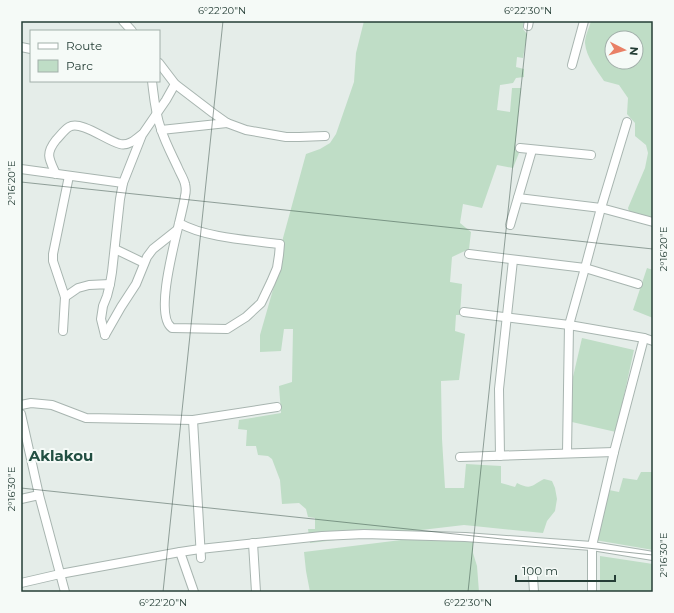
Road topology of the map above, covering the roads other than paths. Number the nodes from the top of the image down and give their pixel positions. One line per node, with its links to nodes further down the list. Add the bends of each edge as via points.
1 (123, 21): 3 (street)
2 (584, 21): 5 (street)
3 (131, 30)
4 (160, 64): 7 (street)
5 (572, 65)
6 (152, 82): 8 (street)
7 (175, 84): 8 (street); 10 (street)
8 (156, 113): 11 (street); 12 (street)
9 (627, 122): 22 (street)
10 (227, 123): 11 (street); 13 (street, via 246,130 286,137)
11 (161, 130): 25 (street, via 186,185 184,207)
12 (142, 135): 18 (street, via 131,143 120,145 82,127 68,127 51,147 49,154); 20 (street)
13 (325, 136)
14 (520, 148): 15 (street)
15 (532, 150): 16 (street); 21 (street)
16 (591, 155)
17 (21, 169): 18 (street)
18 (56, 174): 19 (street)
19 (69, 176): 20 (street); 33 (street, via 53,254)
20 (123, 183): 26 (street)
21 (518, 198): 22 (street); 24 (street)
22 (601, 208): 23 (street); 30 (street)
23 (653, 222)
24 (510, 225)
25 (178, 226): 25 (street, via 164,302 168,324 172,328 228,329 261,303 277,268 280,244 232,238); 29 (street, via 153,249)
26 (115, 249): 29 (street); 31 (street)
27 (469, 254): 28 (street)
28 (513, 260): 30 (street); 35 (street)
29 (144, 263): 31 (street, via 136,284 105,335 101,319)
30 (585, 268): 32 (street); 36 (street)
31 (110, 284): 33 (street, via 78,288)
32 (638, 284)
33 (65, 297): 37 (street)
34 (464, 312): 35 (street)
35 (507, 318): 36 (street); 46 (street, via 499,389)
36 (568, 325): 38 (street); 45 (street)
37 (64, 331)
38 (644, 338): 39 (street); 44 (street)
39 (653, 341)
40 (21, 405): 43 (street, via 52,405 86,418)
41 (277, 407): 43 (street)
42 (21, 414): 48 (street)
43 (193, 420): 52 (street)
44 (614, 452): 45 (street); 51 (street)
45 (567, 454): 46 (street)
46 (500, 456): 47 (street)
47 (460, 457)
48 (39, 495): 49 (street); 56 (street)
49 (21, 498)
50 (253, 543): 51 (street, via 364,534 465,537); 52 (street); 61 (street)
51 (592, 546): 54 (street); 63 (street)
52 (200, 549): 53 (street); 55 (street)
53 (180, 552): 56 (street); 60 (street)
54 (653, 556)
55 (201, 558)
56 (60, 574): 58 (street); 59 (street)
57 (533, 577): 62 (street)
58 (21, 583)
59 (65, 592)
60 (194, 592)
61 (256, 592)
62 (534, 592)
63 (592, 592)

